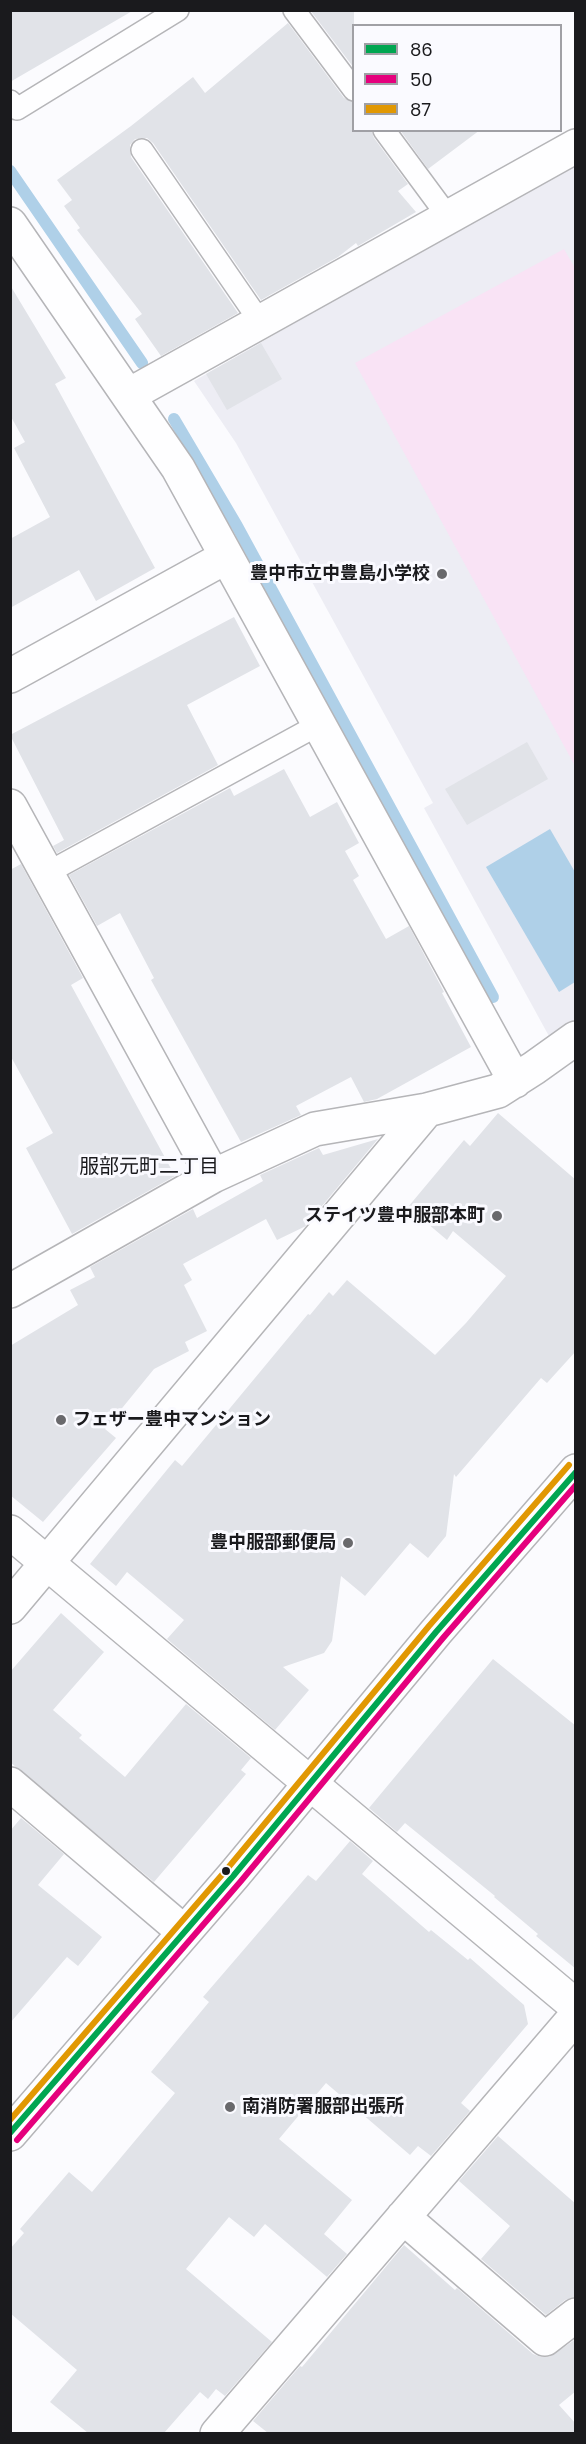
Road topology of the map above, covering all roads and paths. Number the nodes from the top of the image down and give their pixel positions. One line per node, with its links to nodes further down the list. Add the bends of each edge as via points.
1 (178, 10): 4 (lane, via 17,109)
2 (294, 10): 3 (lane)
3 (352, 87)
4 (10, 101)
5 (385, 132): 8 (lane)
6 (576, 146): 8 (main road)
7 (142, 150): 10 (lane)
8 (449, 218): 10 (main road)
9 (10, 224): 11 (main road)
10 (261, 323): 11 (main road)
11 (129, 395): 12 (main road, via 178,468)
12 (226, 557): 13 (main road); 14 (main road)
13 (10, 676)
14 (318, 725): 16 (lane); 18 (main road)
15 (10, 806): 16 (main road)
16 (47, 873): 20 (main road)
17 (576, 1038): 18 (main road)
18 (515, 1082): 19 (main road, via 498,1091)
19 (427, 1110): 20 (main road, via 315,1130); 24 (main road)
20 (213, 1176): 21 (main road)
21 (10, 1291)
22 (576, 1471): 27 (main road)
23 (10, 1532): 24 (main road)
24 (47, 1563): 25 (main road); 27 (main road)
25 (10, 1607)
26 (10, 1784): 28 (main road)
27 (308, 1784): 28 (main road); 29 (main road)
28 (184, 1932): 31 (main road)
29 (576, 2006)
30 (576, 2016): 32 (main road)
31 (10, 2134)
32 (403, 2217): 33 (main road, via 545,2339); 34 (main road)
33 (576, 2314)
34 (217, 2433)

